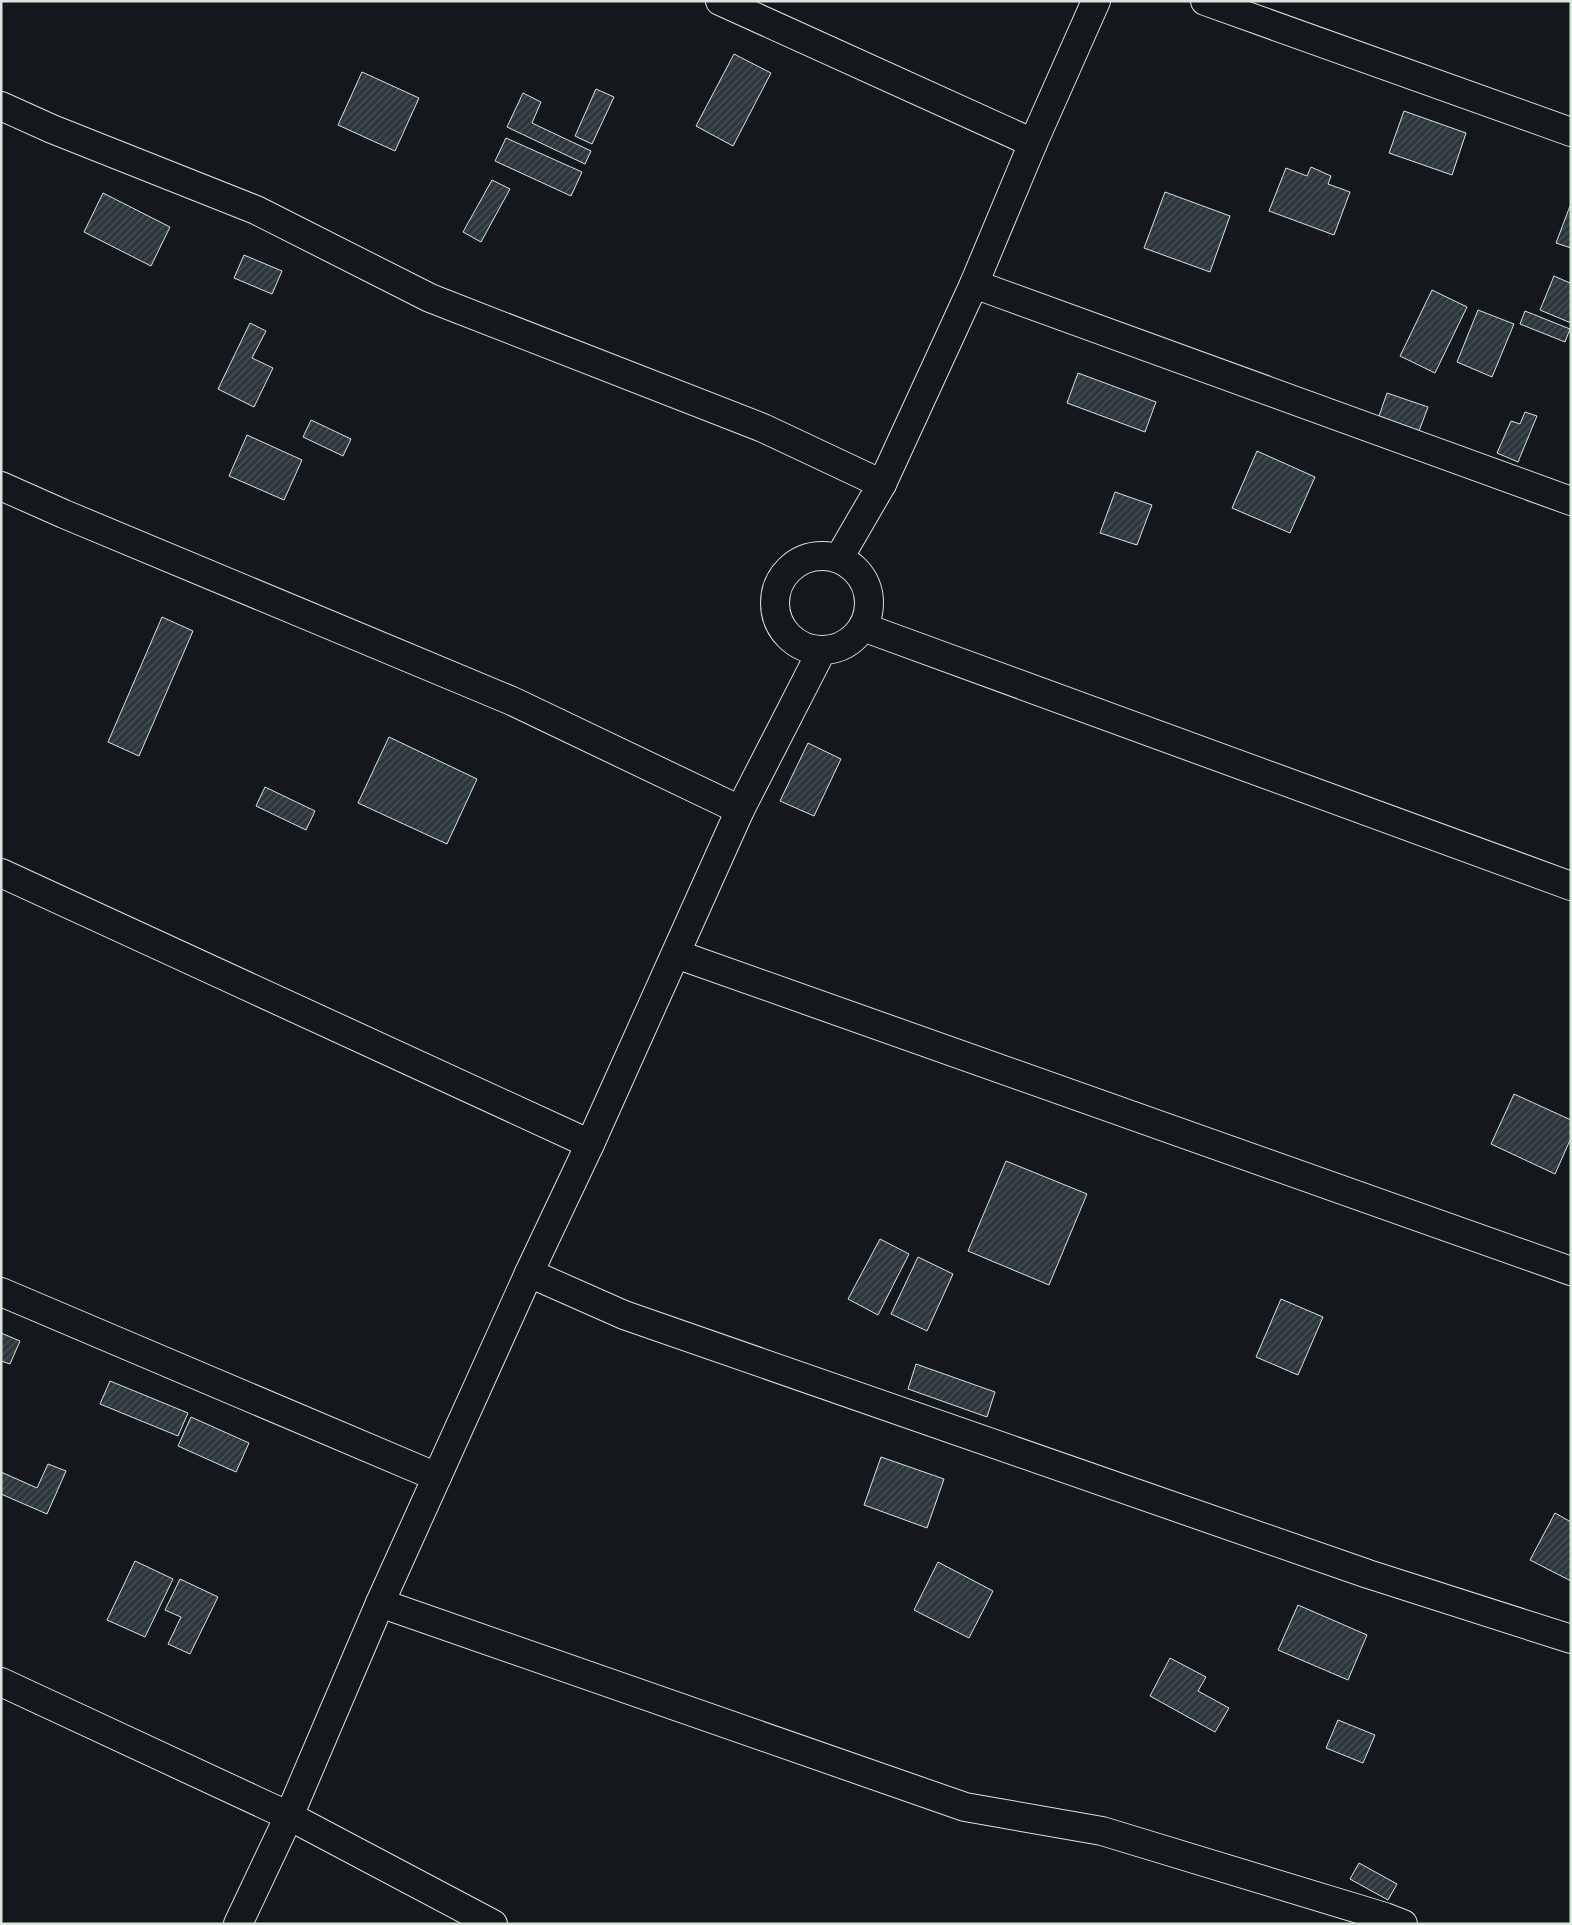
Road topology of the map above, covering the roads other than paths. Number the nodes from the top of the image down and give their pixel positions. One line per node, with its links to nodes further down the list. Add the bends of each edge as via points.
1 (720, 1): 6 (street)
2 (1096, 1): 6 (street)
3 (1205, 1): 5 (street)
4 (1, 106): 8 (street, via 256,210 430,298 763,428)
5 (1571, 132)
6 (1033, 143): 7 (street)
7 (974, 284): 8 (street); 10 (street)
8 (882, 484): 11 (street)
9 (1, 486): 14 (street, via 512,701)
10 (1571, 501)
11 (839, 558): 12 (street, via 864,580 869,595); 13 (street, via 806,558 781,578 775,594 781,626 806,647)
12 (863, 627): 13 (street, via 838,648); 16 (street)
13 (822, 650): 14 (street)
14 (740, 810): 17 (street)
15 (1, 873): 18 (street)
16 (1571, 886)
17 (676, 954): 18 (street); 19 (street)
18 (590, 1144): 20 (street)
19 (1571, 1271)
20 (529, 1273): 22 (street); 24 (street, via 624,1315 1368,1574)
21 (1, 1292): 22 (street)
22 (438, 1477): 23 (street)
23 (380, 1603): 26 (street); 29 (street, via 965,1807 1102,1831)
24 (1571, 1639)
25 (1, 1682): 26 (street)
26 (289, 1816): 27 (street); 28 (street)
27 (238, 1924)
28 (493, 1924)
29 (1403, 1924)

